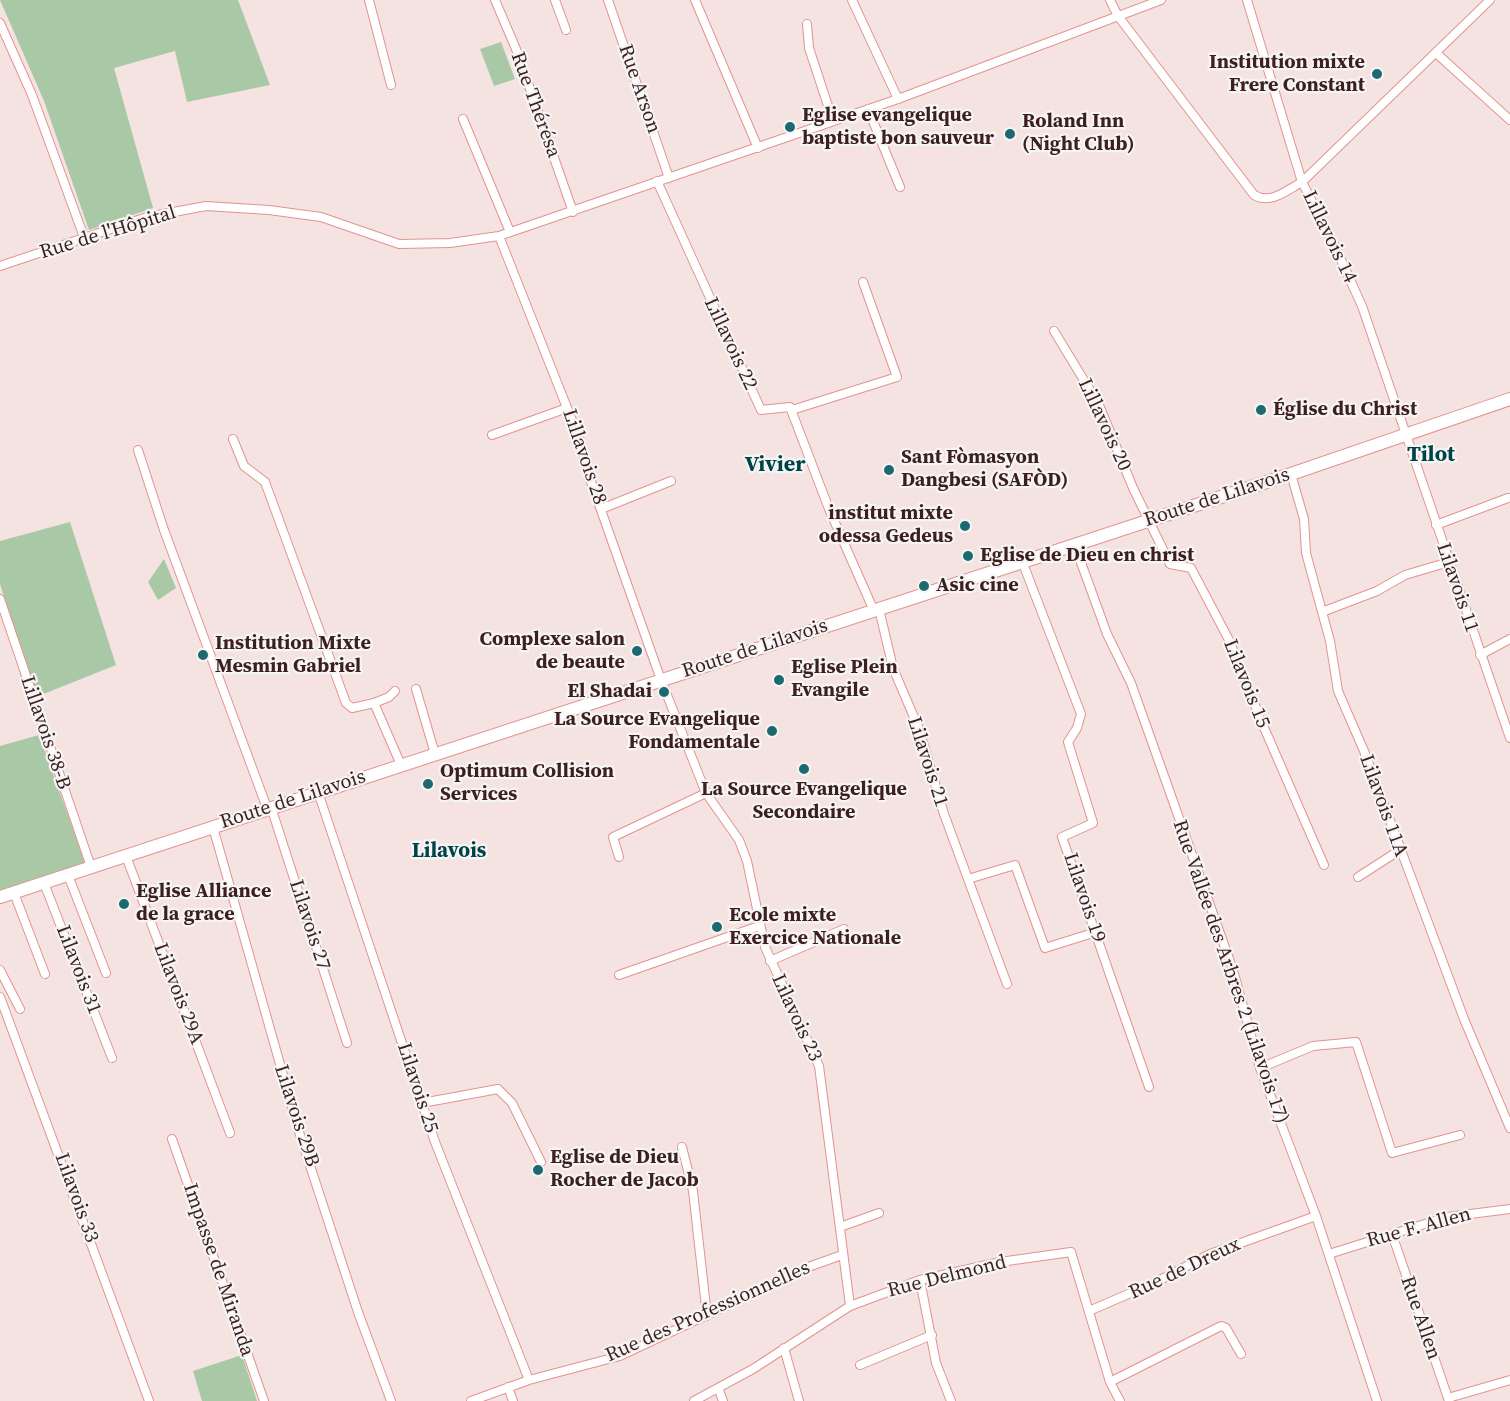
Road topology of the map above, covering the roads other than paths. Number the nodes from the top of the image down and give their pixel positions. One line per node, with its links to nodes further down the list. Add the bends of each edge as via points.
1 (369, 0): 16 (street)
2 (495, 0): 27 (street, Rue Thérésa)
3 (555, 0): 14 (street)
4 (609, 0): 23 (street, Rue Arson)
5 (695, 0): 22 (street)
6 (852, 0): 17 (street)
7 (1110, 0): 11 (street, Lillavois 14)
8 (1161, 0): 11 (street, Rue de l'Hôpital)
9 (1247, 0): 25 (street)
10 (1490, 0): 15 (street)
11 (1118, 16): 17 (street, Rue de l'Hôpital); 25 (street, Lillavois 14, via 1254,195 1270,199)
12 (0, 23): 30 (street, via 32,95)
13 (807, 24): 21 (street, via 809,48)
14 (566, 30)
15 (1436, 53): 20 (street); 25 (street)
16 (391, 85)
17 (898, 99): 18 (street, Rue de l'Hôpital)
18 (868, 109): 21 (street, Rue de l'Hôpital); 26 (street)
19 (463, 118): 28 (street)
20 (1510, 120)
21 (833, 122): 22 (street, Rue de l'Hôpital)
22 (758, 148): 23 (street, Rue de l'Hôpital)
23 (669, 178): 24 (street, Rue de l'Hôpital)
24 (657, 181): 27 (street, Rue de l'Hôpital); 36 (street, Lillavois 22, via 761,410)
25 (1302, 182): 38 (street, Lillavois 14, via 1351,280)
26 (900, 187)
27 (573, 212): 28 (street, Rue de l'Hôpital)
28 (510, 232): 29 (street, Rue de l'Hôpital)
29 (499, 236): 30 (street, Rue de l'Hôpital, via 450,243 399,244 321,217 206,206 147,217); 35 (street, Lillavois 28)
30 (84, 237): 31 (street, Rue de l'Hôpital)
31 (0, 266)
32 (863, 282): 36 (street, via 897,377)
33 (1054, 331): 45 (street, Lillavois 20, via 1099,405 1133,488)
34 (1510, 399): 38 (main road, Route de Lilavois)
35 (567, 408): 37 (street); 44 (street, Lillavois 28)
36 (792, 410): 51 (street, via 829,509)
37 (492, 435)
38 (1407, 436): 41 (main road, Route de Lilavois); 46 (street, Lilavois 11)
39 (233, 440): 58 (street, via 244,466 265,482 346,703 352,708)
40 (138, 450): 64 (street, Lilavois 27, via 164,530)
41 (1291, 474): 45 (main road, Route de Lilavois); 52 (street, Lilavois 11A)
42 (671, 481): 44 (street)
43 (1508, 498): 46 (street)
44 (601, 509): 55 (street, Lillavois 28)
45 (1151, 520): 47 (main road, Route de Lilavois); 69 (street, Lilavois 15, via 1170,564 1191,568 1229,640)
46 (1436, 525): 49 (street, Lilavois 11)
47 (1075, 546): 48 (main road, Route de Lilavois); 90 (street, Rue Vallée des Arbres 2 (Lilavois 17), via 1107,634 1131,683 1233,970)
48 (1022, 561): 51 (main road, Route de Lilavois); 79 (street, Lilavois 19, via 1081,714 1068,742 1093,823 1062,837)
49 (1449, 562): 52 (street, via 1405,575 1377,591); 54 (street, Lilavois 11)
50 (0, 599): 70 (street, Lillavois 38-B)
51 (876, 610): 55 (main road, Route de Lilavois); 73 (street, Lilavois 21)
52 (1322, 612): 66 (street, Lilavois 11A, via 1338,692)
53 (1510, 639): 54 (street)
54 (1480, 655): 59 (street, Lilavois 11)
55 (661, 680): 60 (main road, Route de Lilavois); 63 (street, Lilavois 23)
56 (416, 689): 60 (street)
57 (395, 692): 58 (street)
58 (374, 703): 61 (street)
59 (1510, 738)
60 (435, 754): 61 (main road, Route de Lilavois)
61 (401, 765): 62 (main road, Route de Lilavois)
62 (318, 792): 64 (main road, Route de Lilavois); 92 (street, Lilavois 25)
63 (706, 794): 68 (street, via 613,837); 77 (street, Lilavois 23, via 739,840 747,861)
64 (269, 808): 65 (main road, Route de Lilavois); 88 (street, Lilavois 27)
65 (213, 827): 67 (main road, Route de Lilavois); 122 (street, Lilavois 29B, via 300,1135)
66 (1400, 850): 72 (street); 93 (street, Lilavois 11A)
67 (126, 856): 70 (main road, Route de Lilavois); 94 (street, Lilavois 29A)
68 (619, 857)
69 (1324, 865)
70 (91, 867): 71 (main road, Route de Lilavois)
71 (68, 875): 74 (main road, Route de Lilavois); 82 (street)
72 (1358, 877)
73 (968, 879): 79 (street, via 1015,865 1045,948); 85 (street, Lilavois 21)
74 (44, 883): 75 (main road, Route de Lilavois); 89 (street, Lilavois 31)
75 (14, 893): 76 (main road, Route de Lilavois); 83 (street)
76 (0, 897)
77 (759, 926): 80 (street, Lilavois 23); 84 (street)
78 (844, 929): 80 (street)
79 (1096, 932): 91 (street, Lilavois 19)
80 (770, 961): 102 (street, Lilavois 23, via 824,1083 824,1116)
81 (0, 970): 87 (street)
82 (106, 973)
83 (45, 974)
84 (619, 975)
85 (1007, 984)
86 (0, 997): 120 (street, Lilavois 33)
87 (20, 1009)
88 (347, 1042)
89 (112, 1058)
90 (1260, 1068): 95 (street, via 1313,1046 1356,1042 1392,1153); 101 (street, Rue Vallée des Arbres 2 (Lilavois 17))
91 (1149, 1087)
92 (422, 1103): 98 (street, via 498,1089 512,1103); 114 (street, Lilavois 25)
93 (1510, 1128)
94 (230, 1133)
95 (1460, 1135)
96 (172, 1139): 121 (street, Impasse de Miranda)
97 (682, 1148): 109 (street, via 693,1191)
98 (541, 1162)
99 (1510, 1209): 103 (street, Rue F. Allen, via 1447,1217)
100 (879, 1213): 102 (street)
101 (1316, 1216): 104 (street, Rue Vallée des Arbres 2 (Lilavois 17)); 108 (street, Rue de Dreux, via 1210,1254 1124,1298)
102 (840, 1227): 105 (street, Lilavois 23)
103 (1392, 1234): 104 (street, Rue F. Allen); 119 (street, Rue Allen)
104 (1329, 1254): 130 (street, Rue Vallée des Arbres 2 (Lilavois 17))
105 (842, 1256): 107 (street, Lilavois 23); 109 (street, Rue des Professionnelles, via 811,1266)
106 (921, 1280): 107 (street, Rue Delmond); 108 (street, Rue Delmond, via 1000,1262 1071,1252); 110 (street)
107 (850, 1306): 111 (street, Rue Delmond)
108 (1089, 1311): 116 (street, Rue Delmond)
109 (706, 1316): 114 (street, Rue des Professionnelles, via 620,1356)
110 (932, 1335): 113 (street); 128 (street, via 936,1363)
111 (784, 1348): 118 (street, Rue Delmond); 127 (street)
112 (1241, 1354): 116 (street, via 1221,1326)
113 (860, 1365)
114 (529, 1380): 117 (street, Rue des Professionnelles)
115 (1510, 1380): 119 (street)
116 (1110, 1382): 129 (street, Rue Delmond)
117 (508, 1387): 123 (street, Rue des Professionnelles); 124 (street)
118 (719, 1390): 125 (street, Rue Delmond); 126 (street)
119 (1449, 1400)
120 (149, 1401)
121 (264, 1401)
122 (391, 1401)
123 (471, 1401)
124 (513, 1401)
125 (694, 1401)
126 (723, 1401)
127 (799, 1401)
128 (951, 1401)
129 (1120, 1401)
130 (1377, 1401)

